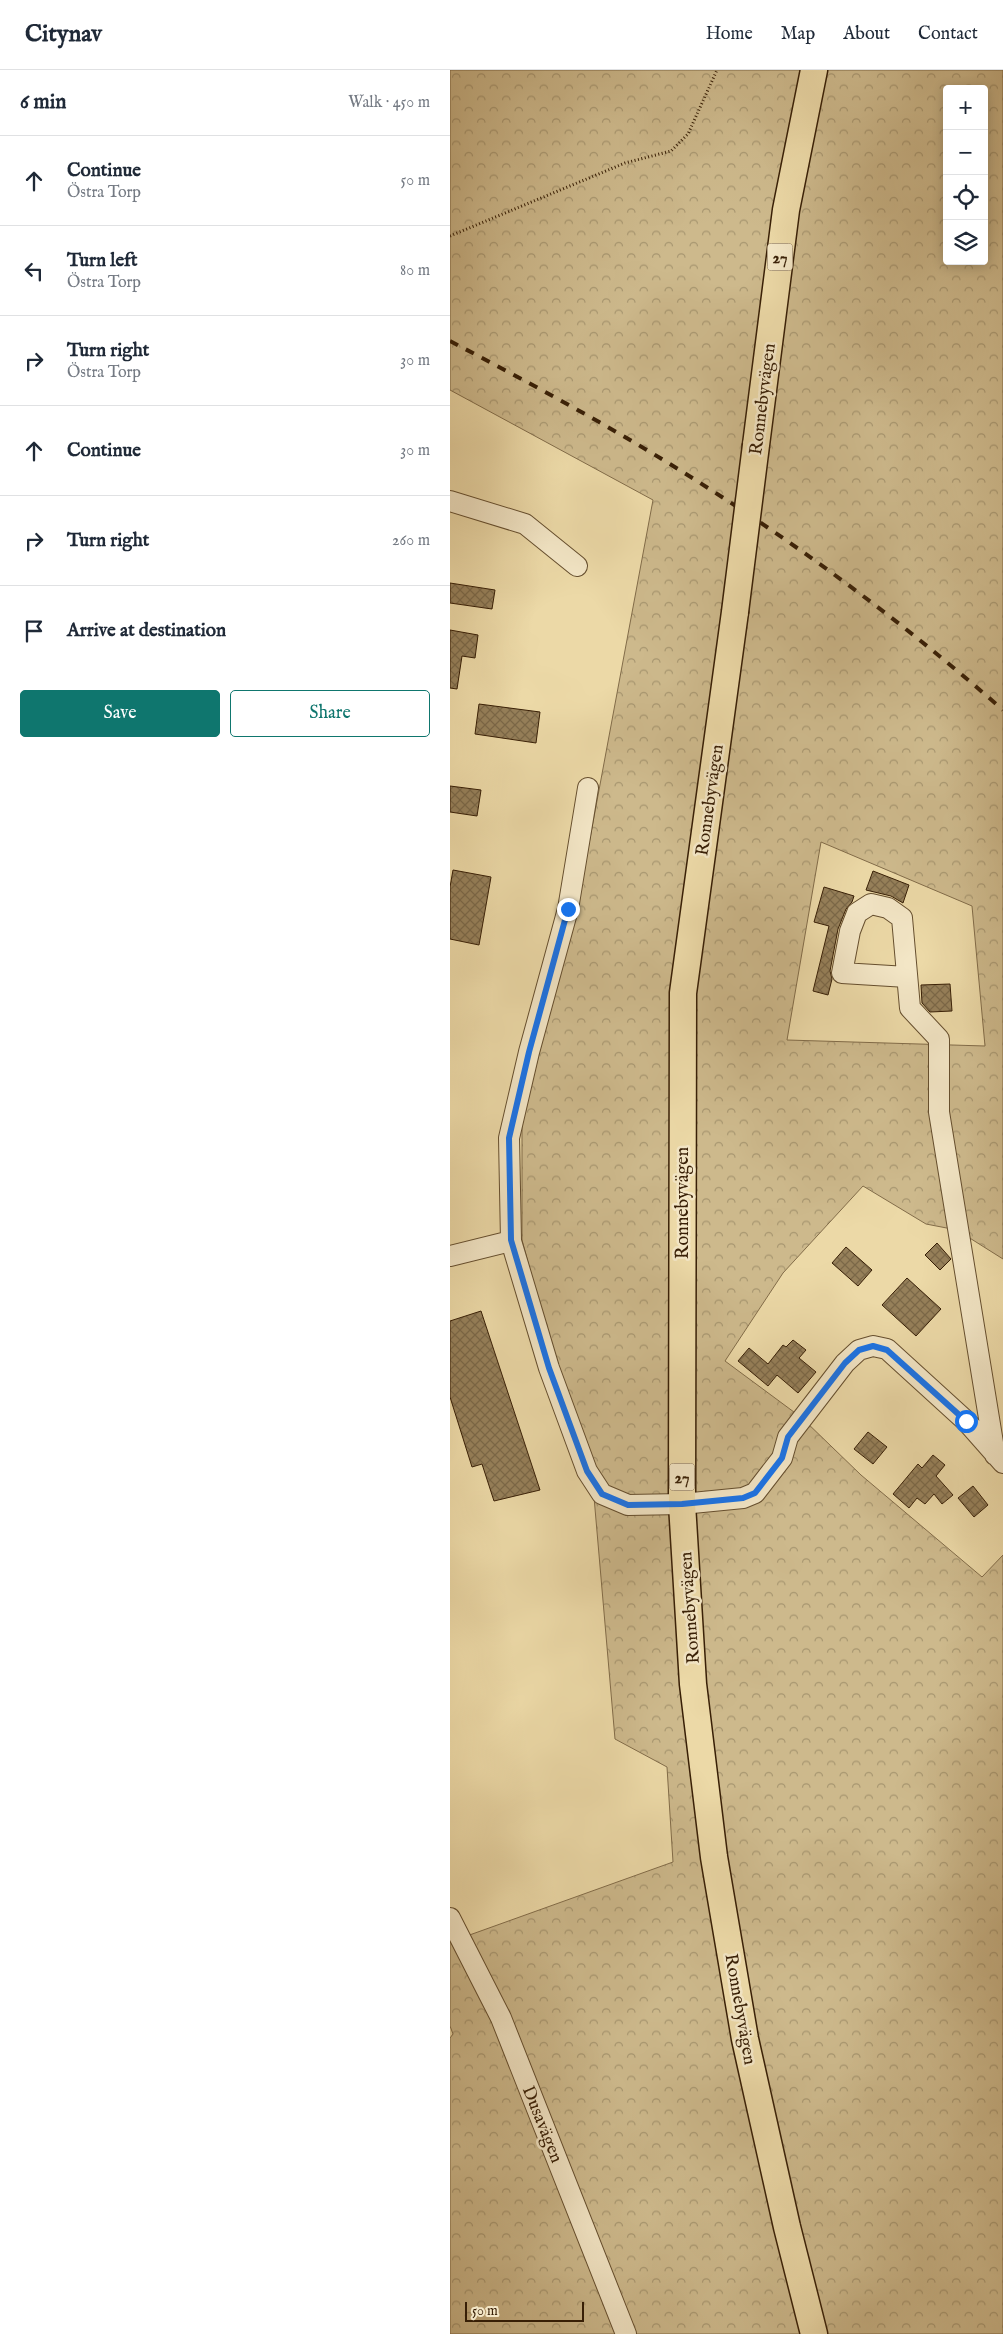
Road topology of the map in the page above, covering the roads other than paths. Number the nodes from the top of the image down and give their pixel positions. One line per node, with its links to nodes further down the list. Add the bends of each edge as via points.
1 (814, 70): 9 (main road, Ronnebyvägen / 27, bridge, via 786,210 683,993)
2 (450, 501): 3 (street, via 525,524)
3 (577, 566)
4 (588, 788): 6 (street, via 568,909 509,1138)
5 (907, 977): 8 (street, via 910,1008 939,1039 939,1112)
6 (511, 1240): 7 (street); 9 (street, via 549,1368 587,1471 602,1494 628,1505)
7 (450, 1256)
8 (999, 1459): 9 (street, via 966,1421 887,1350 873,1346 859,1350 845,1363 788,1437 782,1458 755,1493 743,1498)
9 (682, 1504): 12 (main road, Ronnebyvägen / 27, via 693,1684 714,1857 744,2039)
10 (450, 1918): 11 (street, Dusavägen, via 501,2018)
11 (626, 2334)
12 (814, 2334)

